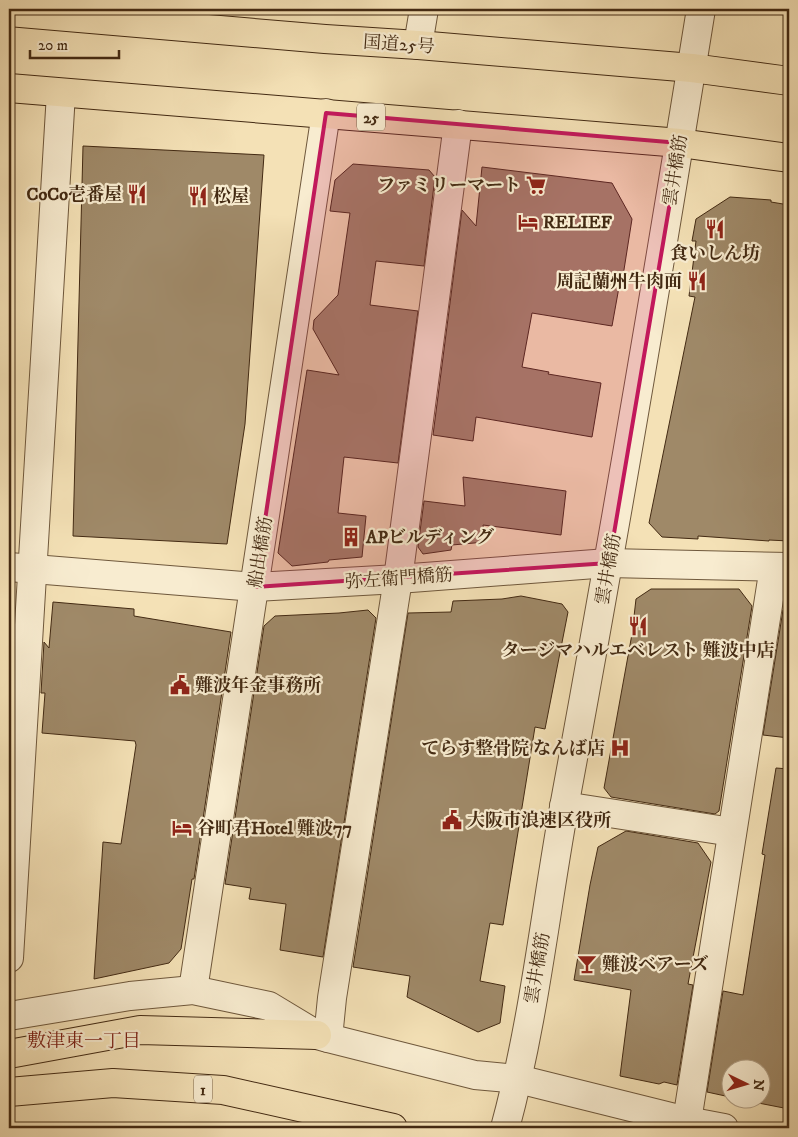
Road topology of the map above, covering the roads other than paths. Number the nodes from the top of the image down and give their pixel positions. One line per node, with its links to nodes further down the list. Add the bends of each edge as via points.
1 (424, 9): 4 (street)
2 (701, 9): 5 (street, 雲井橋筋)
3 (9, 12): 4 (highway, 国道25号)
4 (418, 45): 5 (highway, 国道25号)
5 (692, 68): 6 (highway, 国道25号); 11 (street, 雲井橋筋)
6 (789, 81)
7 (9, 88): 8 (highway, 25)
8 (61, 94): 9 (highway, 25); 15 (street, via 54,225)
9 (326, 113): 10 (highway, 25); 17 (street, 船出橋筋)
10 (458, 124): 11 (highway, 25); 16 (street)
11 (680, 144): 12 (highway, 25); 13 (street, 雲井橋筋)
12 (789, 158)
13 (609, 563): 14 (street, 弥左衛門橋筋); 16 (street, 弥左衛門橋筋); 18 (street, 雲井橋筋)
14 (782, 567): 19 (street)
15 (20, 568): 17 (street, 弥左衛門橋筋); 20 (street)
16 (398, 579): 17 (street, 弥左衛門橋筋); 23 (street, via 332,998)
17 (255, 587): 21 (street, 船出橋筋)
18 (564, 806): 19 (street); 25 (street, 雲井橋筋)
19 (732, 832): 27 (street)
20 (9, 958)
21 (194, 990): 22 (street, via 130,996); 23 (street, via 269,1006)
22 (9, 1016)
23 (322, 1036): 24 (highway, via 140,1030); 25 (street, via 475,1075)
24 (9, 1054)
25 (518, 1079): 27 (street); 29 (street, 雲井橋筋)
26 (9, 1092): 28 (highway, 1, via 113,1083 223,1090)
27 (687, 1121): 30 (street)
28 (393, 1128)
29 (505, 1128)
30 (724, 1128)

